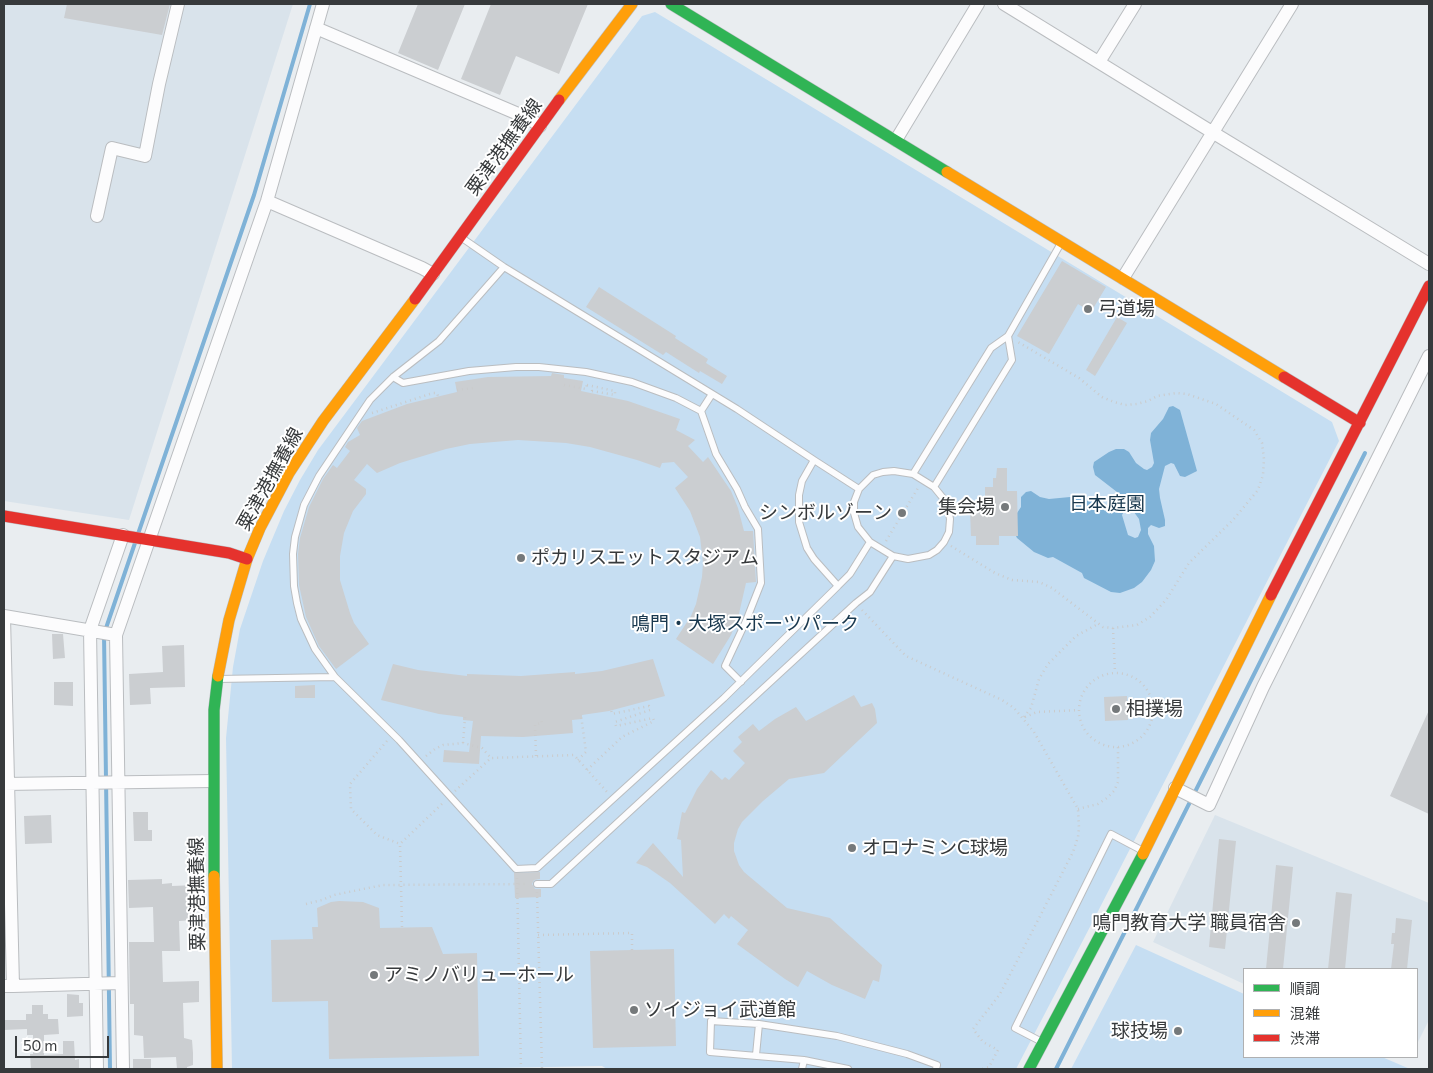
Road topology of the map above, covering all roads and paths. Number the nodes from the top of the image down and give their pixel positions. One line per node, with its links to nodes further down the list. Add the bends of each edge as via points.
1 (178, 4): 15 (street, via 145,156 112,148)
2 (323, 4): 9 (street)
3 (632, 4): 11 (street, 粟津港撫養線)
4 (671, 4): 13 (street)
5 (978, 4): 13 (street)
6 (1004, 4): 10 (street)
7 (1135, 4): 10 (street)
8 (1292, 4): 12 (street)
9 (316, 28): 11 (street); 14 (street)
10 (1099, 62): 12 (street)
11 (540, 126): 16 (street, 粟津港撫養線)
12 (1212, 132): 18 (street); 21 (street)
13 (896, 140): 17 (street)
14 (267, 201): 20 (street); 44 (street)
15 (97, 216)
16 (461, 237): 19 (lane); 20 (street, 粟津港撫養線)
17 (1062, 241): 21 (street); 23 (lane)
18 (1429, 264)
19 (504, 266): 25 (lane, via 439,341); 32 (lane)
20 (433, 274): 49 (street, 粟津港撫養線, via 289,472)
21 (1123, 278): 36 (street)
22 (1429, 286): 36 (street)
23 (1008, 336): 38 (lane, via 991,348); 40 (lane, via 1012,360); 54 (path, via 1079,378 1102,397 1125,405 1168,394 1187,394 1216,404 1254,430 1262,443 1263,475 1258,490 1234,520 1189,563 1166,600 1150,617 1137,625)
24 (1429, 356): 79 (street, via 1263,687 1209,805)
25 (393, 377): 34 (lane, via 403,383 492,368 563,369 632,382); 58 (lane, via 370,400 319,476 304,505 295,537 294,578 301,619 315,649)
26 (564, 385): 29 (path)
27 (587, 385): 31 (path, via 615,391 614,395)
28 (473, 388): 30 (path)
29 (582, 388)
30 (457, 390)
31 (592, 393)
32 (712, 394): 34 (lane); 37 (lane)
33 (438, 396): 35 (path, via 433,393)
34 (701, 411): 60 (lane, via 716,454 758,528 761,583 725,666)
35 (373, 412)
36 (1360, 423): 79 (street, via 1290,556)
37 (814, 460): 41 (lane); 50 (lane, via 802,481 799,522 807,548)
38 (914, 474): 39 (lane); 41 (lane, via 883,472 873,475)
39 (923, 480): 40 (lane); 47 (path)
40 (934, 488): 46 (lane, via 943,498 949,514 949,532)
41 (859, 489): 45 (lane, via 854,513 858,527)
42 (4, 516): 43 (street)
43 (124, 535): 44 (street); 55 (street)
44 (147, 539): 49 (street); 56 (street)
45 (870, 542): 47 (lane); 50 (lane, via 850,574)
46 (944, 542): 48 (lane, via 937,550 920,558); 53 (path, via 995,573 1052,588)
47 (881, 548): 48 (lane)
48 (893, 556): 51 (lane, via 870,592)
49 (248, 559): 59 (street, 粟津港撫養線, via 229,620)
50 (838, 586): 60 (lane)
51 (856, 603): 66 (path, via 906,656 1002,700); 87 (lane, via 551,884)
52 (4, 616): 55 (street); 78 (street)
53 (1098, 624): 54 (path); 66 (path, via 1076,636 1048,664)
54 (1113, 628): 57 (path)
55 (92, 630): 56 (street); 77 (street)
56 (114, 635): 76 (street)
57 (1115, 673): 62 (path, via 1104,674 1085,688); 69 (path, via 1128,674 1137,680 1151,698 1153,709 1146,731 1134,742)
58 (335, 677): 59 (lane); 67 (lane)
59 (217, 679): 75 (street, 粟津港撫養線)
60 (741, 682): 81 (lane)
61 (611, 710): 74 (path, via 612,714 649,706 650,710 614,722 616,726 653,718 654,722 622,737)
62 (1078, 710): 66 (path, via 1037,712); 69 (path, via 1086,734 1106,746)
63 (581, 715): 72 (path, via 586,752)
64 (465, 717): 68 (path)
65 (542, 718): 70 (path, via 542,723 535,724)
66 (1024, 718): 82 (path)
67 (393, 734): 73 (lane); 83 (path, via 350,784 351,809 377,835)
68 (463, 743): 71 (path, via 482,748); 73 (path, via 443,745)
69 (1118, 747): 82 (path, via 1118,782 1114,791 1098,804)
70 (536, 756): 71 (path); 72 (path, via 574,755)
71 (491, 758): 80 (path)
72 (578, 760): 74 (path)
73 (419, 762): 80 (lane)
74 (587, 770): 81 (path)
75 (213, 781): 76 (street); 102 (street, 粟津港撫養線)
76 (117, 782): 77 (street); 93 (street)
77 (94, 783): 78 (street); 94 (street)
78 (6, 784): 95 (street)
79 (1180, 791): 84 (street)
80 (450, 796): 83 (path); 85 (lane)
81 (613, 799): 85 (lane, via 537,868)
82 (1078, 809): 108 (path, via 1078,837 1072,852 1000,994 973,1029 982,1042 998,1050 989,1067)
83 (400, 844): 88 (path)
84 (1144, 851): 97 (street); 97 (lane, via 1111,834 1015,1028)
85 (516, 869): 86 (path)
86 (517, 884): 87 (path); 88 (path); 103 (path)
87 (537, 884): 91 (path)
88 (401, 885): 89 (path, via 342,893); 90 (path)
89 (306, 904)
90 (402, 927)
91 (538, 935): 92 (path, via 632,933); 104 (path)
92 (632, 951)
93 (119, 983): 94 (street); 101 (street)
94 (97, 984): 95 (street); 100 (street)
95 (8, 986)
96 (759, 1024): 98 (lane); 98 (lane, via 711,1022 710,1052); 107 (lane, via 837,1036 907,1054 937,1065)
97 (1043, 1043): 109 (street)
98 (756, 1055): 99 (lane)
99 (804, 1060): 105 (lane); 106 (lane)
100 (97, 1069)
101 (123, 1069)
102 (217, 1069)
103 (521, 1069)
104 (542, 1069)
105 (802, 1069)
106 (848, 1069)
107 (936, 1069)
108 (982, 1069)
109 (1028, 1069)

